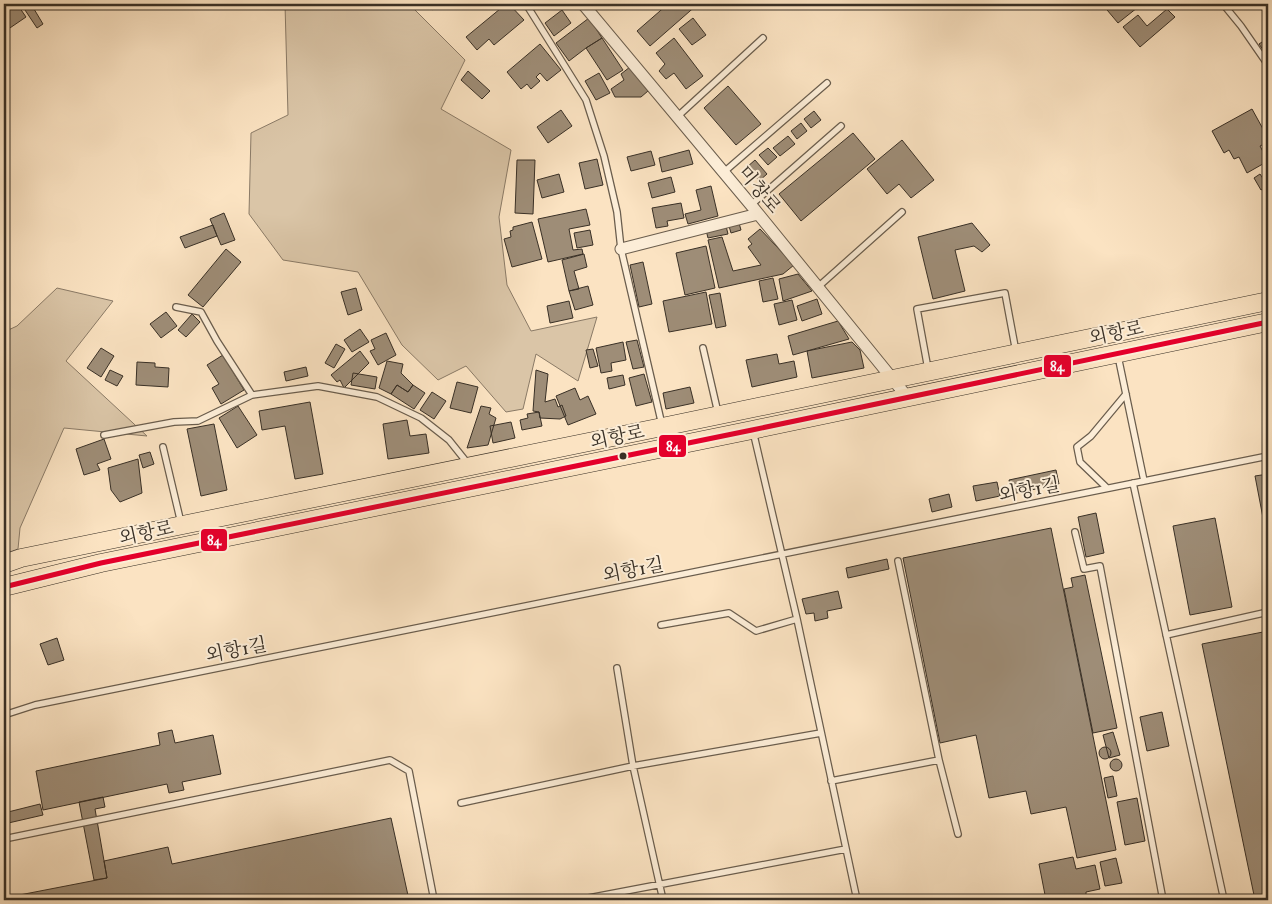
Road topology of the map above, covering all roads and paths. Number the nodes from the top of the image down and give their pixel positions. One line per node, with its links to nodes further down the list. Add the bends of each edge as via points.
1 (526, 4): 12 (lane, via 586,100 607,165)
2 (583, 4): 7 (street, 미창로)
3 (1223, 4): 5 (lane)
4 (763, 38): 7 (lane)
5 (1268, 66)
6 (827, 84): 9 (lane)
7 (677, 117): 9 (street, 미창로)
8 (841, 126): 10 (lane)
9 (724, 172): 10 (street, 미창로)
10 (755, 210): 12 (street); 13 (street, 미창로)
11 (902, 212): 13 (lane)
12 (621, 249): 26 (lane)
13 (818, 287): 21 (street, 미창로)
14 (1268, 301): 18 (main road, 외항로)
15 (176, 307): 23 (lane, via 201,312)
16 (1268, 322): 19 (main road, 외항로)
17 (704, 348): 25 (lane)
18 (1016, 353): 20 (main road, 외항로); 20 (lane, via 1005,293 916,309)
19 (1118, 354): 22 (lane); 24 (main road, 외항로)
20 (928, 371): 21 (main road, 외항로)
21 (893, 378): 24 (street, 미창로); 25 (main road, 외항로)
22 (1126, 394): 32 (lane); 34 (lane, via 1078,447 1080,462)
23 (252, 396): 28 (lane, via 198,421 174,422); 31 (lane, via 318,386 378,397 421,418 449,440)
24 (908, 398): 27 (main road, 외항로)
25 (718, 415): 26 (main road, 외항로)
26 (662, 427): 31 (main road, 외항로)
27 (752, 430): 37 (lane); 40 (main road, 외항로, via 101,563)
28 (104, 435)
29 (163, 447): 35 (lane)
30 (1268, 456): 32 (lane, 외항1길)
31 (470, 466): 35 (main road, 외항로)
32 (1144, 481): 33 (lane, 외항1길)
33 (1133, 483): 34 (lane, 외항1길); 44 (lane)
34 (1107, 488): 37 (lane, 외항1길)
35 (182, 525): 39 (main road, 외항로)
36 (1074, 532): 60 (lane, via 1084,569 1100,566)
37 (782, 554): 42 (lane); 46 (lane, 외항1길, via 35,705)
38 (898, 561): 48 (lane)
39 (4, 564)
40 (4, 587)
41 (1268, 612): 44 (lane)
42 (797, 619): 43 (lane, via 756,631 729,613); 47 (lane)
43 (661, 625)
44 (1166, 635): 61 (lane)
45 (617, 668): 49 (lane)
46 (4, 715)
47 (821, 733): 49 (lane); 50 (lane)
48 (939, 760): 50 (lane); 52 (lane)
49 (633, 766): 51 (lane); 55 (lane)
50 (831, 781): 54 (lane)
51 (461, 802)
52 (958, 834)
53 (4, 839): 56 (lane, via 390,760 409,770)
54 (846, 849): 55 (lane); 59 (lane)
55 (660, 885): 57 (lane); 58 (lane)
56 (434, 900)
57 (578, 900)
58 (663, 900)
59 (857, 900)
60 (1162, 900)
61 (1224, 900)

